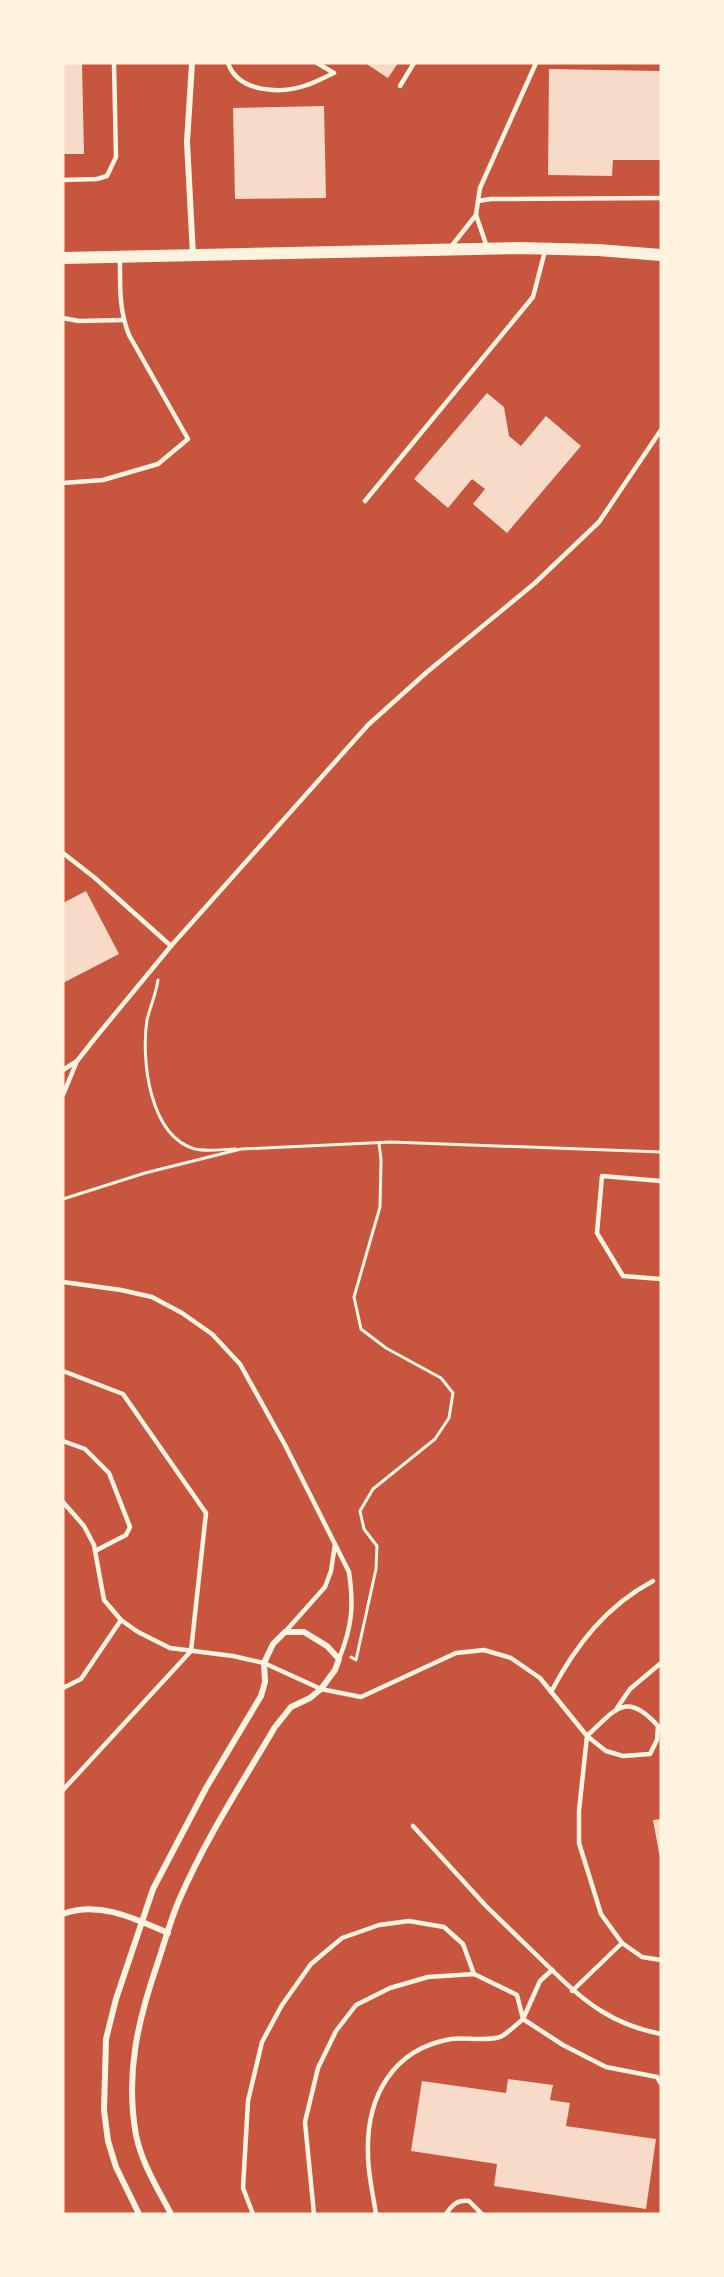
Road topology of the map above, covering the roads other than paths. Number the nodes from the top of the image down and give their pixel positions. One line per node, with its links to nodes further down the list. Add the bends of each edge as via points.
1 (114, 63): 8 (lane, via 116,157 107,176)
2 (192, 63): 15 (street, via 187,142)
3 (228, 63): 4 (lane, via 239,80 258,88 284,90 334,73)
4 (317, 63)
5 (414, 63): 7 (lane)
6 (536, 63): 10 (lane, via 480,188)
7 (400, 86)
8 (63, 180)
9 (661, 198): 10 (lane)
10 (478, 201): 11 (lane)
11 (476, 215): 13 (lane); 14 (lane)
12 (545, 248): 14 (main road); 16 (main road); 23 (lane, via 533,297)
13 (448, 249): 14 (main road); 15 (main road)
14 (488, 249)
15 (194, 255): 17 (main road)
16 (661, 255)
17 (120, 257): 18 (main road); 20 (lane, via 119,303)
18 (63, 258)
19 (63, 318): 20 (lane)
20 (123, 320): 22 (lane, via 188,439 158,464 102,480)
21 (661, 430): 25 (lane, via 599,522 535,583 368,725)
22 (63, 483)
23 (364, 501)
24 (63, 853): 25 (lane)
25 (171, 946): 26 (lane)
26 (77, 1061): 27 (lane); 28 (lane)
27 (63, 1070)
28 (63, 1095)
29 (661, 1181): 30 (lane, via 602,1176 597,1233 623,1276)
30 (661, 1279)
31 (63, 1282): 35 (lane, via 152,1297 212,1334 240,1364)
32 (63, 1371): 40 (lane, via 123,1394 206,1513)
33 (63, 1441): 36 (lane, via 85,1449 110,1473 130,1527 126,1534)
34 (63, 1503): 36 (lane, via 84,1526)
35 (335, 1544): 39 (lane, via 325,1587); 41 (lane, via 349,1572 352,1594 350,1626)
36 (95, 1551): 38 (lane, via 104,1600)
37 (653, 1581): 46 (lane, via 610,1610 564,1666)
38 (121, 1620): 40 (lane, via 170,1648); 44 (lane, via 81,1679)
39 (285, 1632): 41 (street, via 304,1632); 42 (street, via 273,1644)
40 (191, 1651): 42 (lane); 49 (lane)
41 (340, 1656): 45 (street)
42 (264, 1663): 45 (lane); 52 (street, via 261,1696 174,1847)
43 (661, 1663): 47 (lane, via 630,1689)
44 (63, 1688)
45 (321, 1689): 46 (lane, via 362,1697 456,1653 484,1650 511,1658 540,1678); 53 (street, via 291,1707 275,1727 199,1860)
46 (551, 1692): 48 (lane)
47 (617, 1709): 48 (lane); 48 (lane, via 630,1705 645,1712 658,1726 650,1754 623,1756 606,1751)
48 (587, 1736): 54 (lane, via 579,1843 600,1914)
49 (63, 1790)
50 (413, 1826): 56 (lane, via 486,1906)
51 (63, 1914): 52 (street, via 94,1909)
52 (142, 1922): 53 (street); 62 (street, via 106,2039 104,2110 116,2167)
53 (168, 1934): 63 (street, via 134,2042 133,2108 142,2158)
54 (622, 1943): 55 (lane, via 642,1957); 58 (lane)
55 (661, 1960)
56 (552, 1970): 58 (lane); 59 (lane, via 540,1981)
57 (474, 1974): 59 (lane, via 517,1995); 64 (lane, via 463,1944 444,1927 409,1922 379,1925 342,1938 311,1964 262,2042 250,2091 243,2188); 65 (lane, via 428,1977 390,1988 356,2005 336,2031 318,2068 305,2122)
58 (572, 1991): 60 (lane, via 597,2010 637,2029)
59 (524, 2019): 61 (lane, via 606,2067 657,2077); 66 (lane, via 500,2038 452,2039 421,2047 392,2070 379,2091 369,2125 368,2155)
60 (661, 2034)
61 (661, 2084)
62 (139, 2214)
63 (171, 2214)
64 (253, 2214)
65 (314, 2214)
66 (375, 2214)
67 (446, 2214): 68 (lane, via 460,2200 469,2201)
68 (482, 2214)

